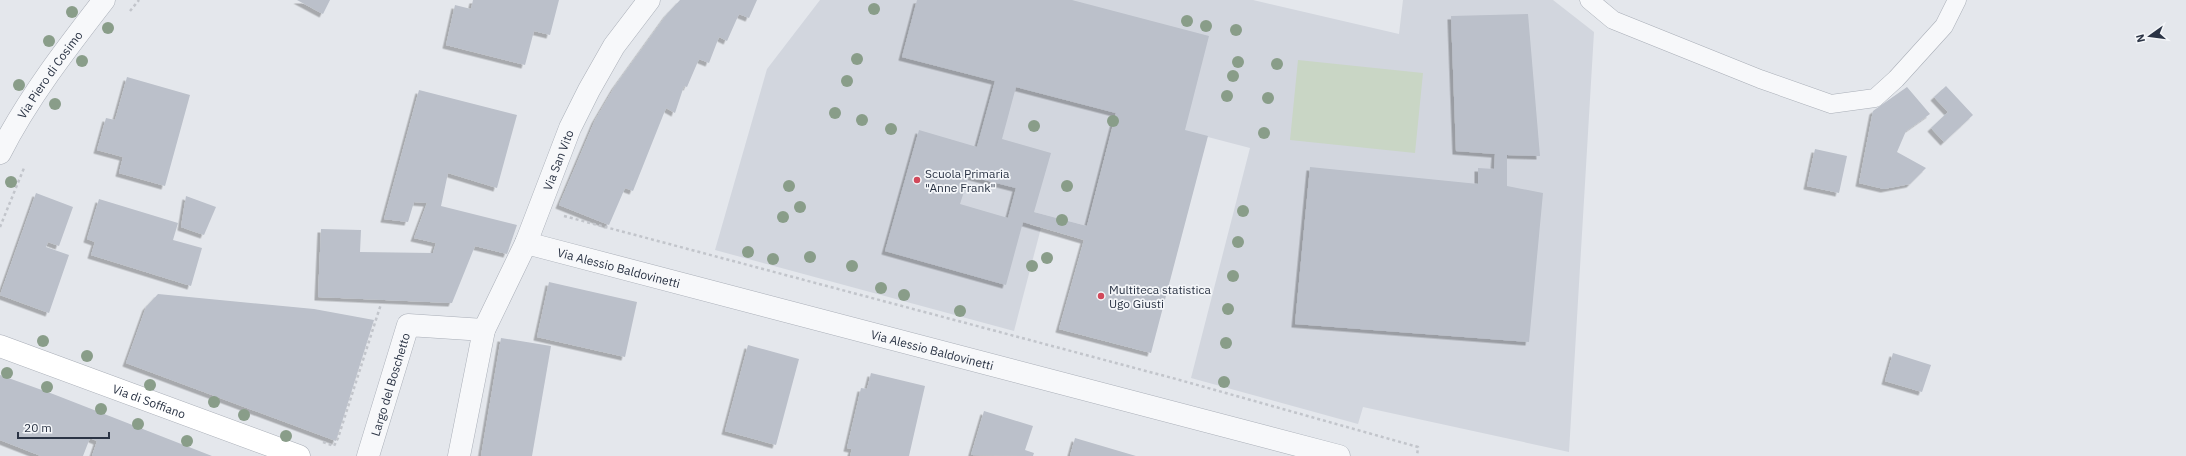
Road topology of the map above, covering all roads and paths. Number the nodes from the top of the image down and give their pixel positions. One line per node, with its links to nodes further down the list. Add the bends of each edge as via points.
1 (104, 0): 7 (street, Via Piero di Cosimo, via 56,62)
2 (139, 0): 6 (path)
3 (649, 0): 11 (street, Via San Vito, via 614,46 589,90 570,128)
4 (1589, 0): 5 (lane, via 1613,20 1760,79 1831,104 1875,98 1896,79 1944,26)
5 (1957, 0)
6 (130, 12)
7 (0, 153)
8 (25, 165): 10 (path)
9 (557, 214): 20 (path, via 1191,383 1418,447)
10 (0, 227)
11 (526, 242): 13 (street, Via San Vito); 19 (street, Via Alessio Baldovinetti)
12 (381, 304): 15 (path)
13 (484, 330): 17 (street, Largo del Boschetto, via 408,325); 18 (street)
14 (0, 346): 16 (street, Via di Soffiano)
15 (334, 446)
16 (299, 456)
17 (368, 456)
18 (459, 456)
19 (1339, 456)
20 (1417, 456)

